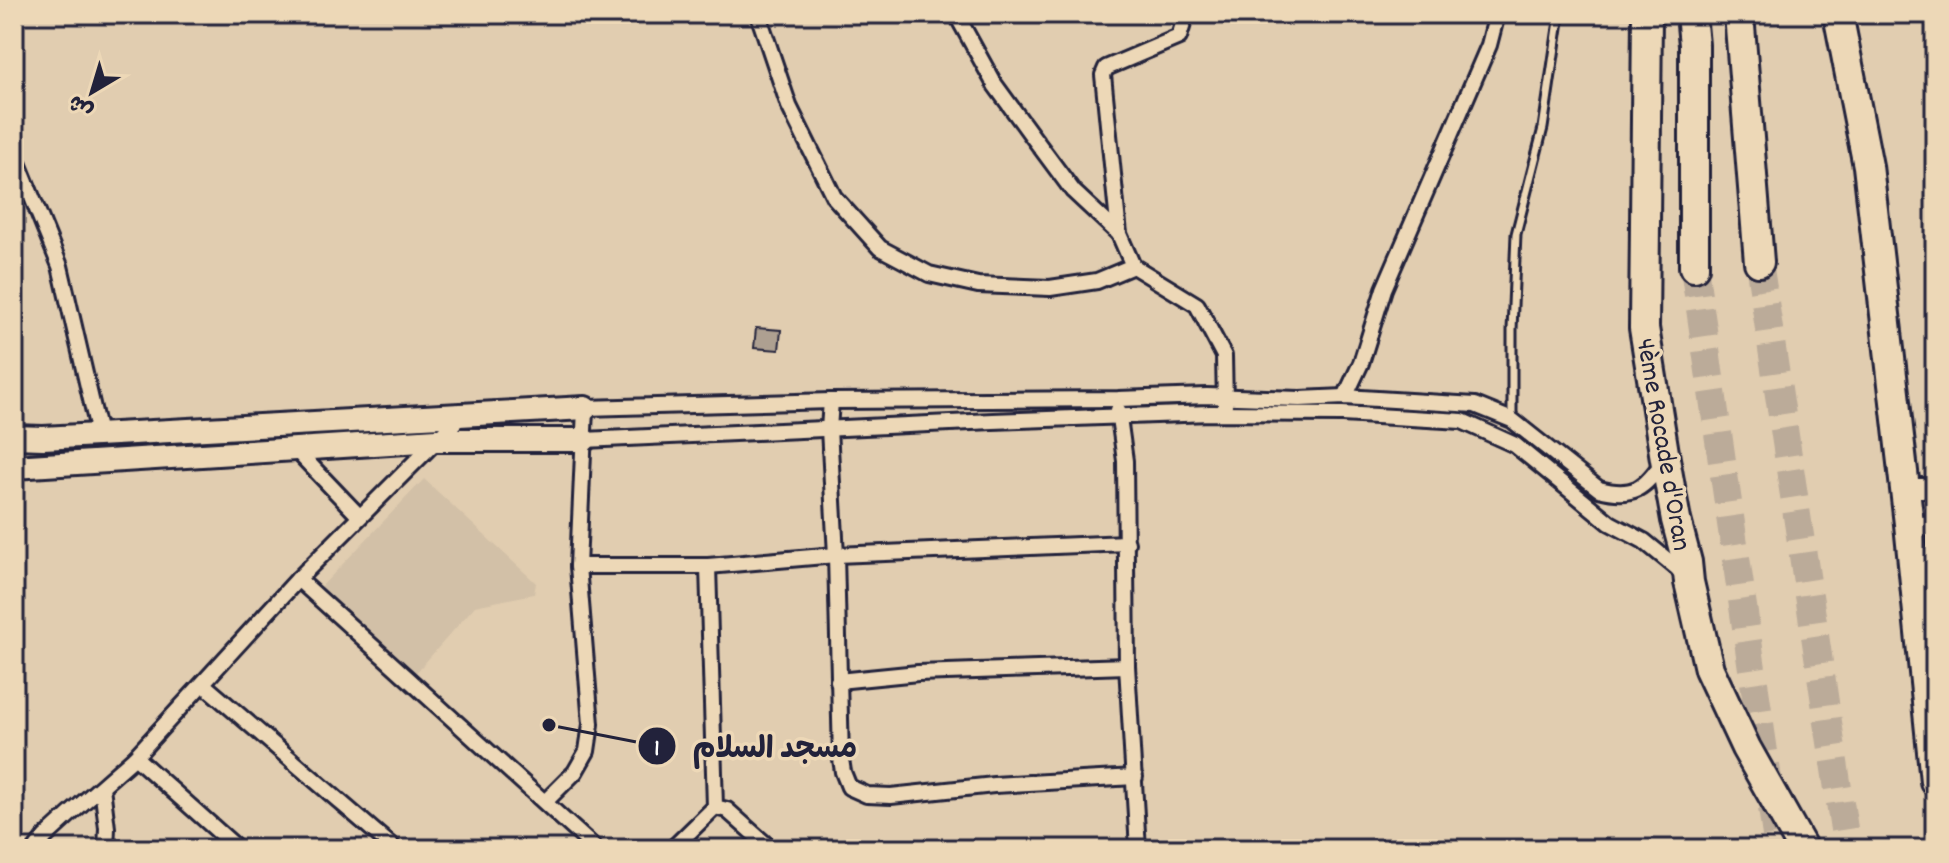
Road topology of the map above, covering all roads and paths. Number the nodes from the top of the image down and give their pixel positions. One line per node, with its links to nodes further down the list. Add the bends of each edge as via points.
1 (758, 14): 13 (street, via 789,106 834,197 880,248 929,274 978,285 1050,288 1097,281)
2 (956, 14): 11 (street, via 995,85 1073,191)
3 (1186, 14): 11 (street, via 1179,37 1106,68 1103,75)
4 (1497, 14): 16 (street)
5 (1560, 14): 23 (lane, via 1543,128 1516,234 1512,330)
6 (1647, 14): 31 (highway, 4ème Rocade d'Oran, via 1644,328)
7 (1691, 14): 14 (highway)
8 (1739, 14): 12 (highway)
9 (1838, 14): 33 (highway, via 1868,166)
10 (14, 153): 25 (street, via 60,266)
11 (1119, 234): 13 (street)
12 (1759, 262)
13 (1133, 266): 15 (street, via 1197,305 1224,356)
14 (1694, 267)
15 (1225, 397): 16 (street); 17 (street); 20 (street)
16 (1345, 397): 23 (street, via 1475,405)
17 (1118, 399): 18 (street); 22 (street)
18 (831, 401): 19 (street); 24 (street)
19 (585, 408): 21 (main road); 28 (street)
20 (1224, 413): 22 (street); 29 (street, via 1462,421)
21 (462, 415): 25 (main road); 27 (street)
22 (1118, 417): 24 (street); 37 (street)
23 (1518, 424): 29 (street); 31 (street, via 1599,489 1611,492 1635,492)
24 (829, 429): 28 (street); 38 (street)
25 (99, 434): 26 (main road)
26 (14, 437)
27 (437, 440): 28 (main road); 30 (main road); 35 (street)
28 (584, 440): 39 (street)
29 (1515, 445): 42 (street, via 1610,523 1644,541)
30 (296, 450): 32 (main road); 35 (street)
31 (1665, 459): 42 (highway, 4ème Rocade d'Oran)
32 (14, 467)
33 (1905, 488): 34 (street); 36 (highway)
34 (1935, 488)
35 (359, 516): 41 (street)
36 (1922, 526): 48 (highway)
37 (1127, 543): 38 (street); 43 (street)
38 (836, 555): 40 (street); 44 (street)
39 (578, 566): 40 (street); 50 (street, via 591,724 587,751 575,772)
40 (708, 566): 51 (street)
41 (298, 579): 45 (street); 50 (street)
42 (1689, 582): 61 (highway, 4ème Rocade d'Oran, via 1709,669)
43 (1127, 666): 44 (street); 47 (street)
44 (838, 681): 47 (street, via 843,772 849,787 867,795)
45 (203, 684): 46 (street); 56 (street)
46 (135, 757): 49 (street); 52 (street)
47 (1135, 777): 60 (street)
48 (1935, 781)
49 (102, 787): 53 (street); 54 (street)
50 (545, 802): 57 (street)
51 (715, 807): 58 (street); 59 (street, via 727,810)
52 (226, 843): 55 (street)
53 (36, 849)
54 (106, 849)
55 (238, 849)
56 (395, 849)
57 (596, 849)
58 (672, 849)
59 (771, 849)
60 (1138, 849)
61 (1803, 849)

